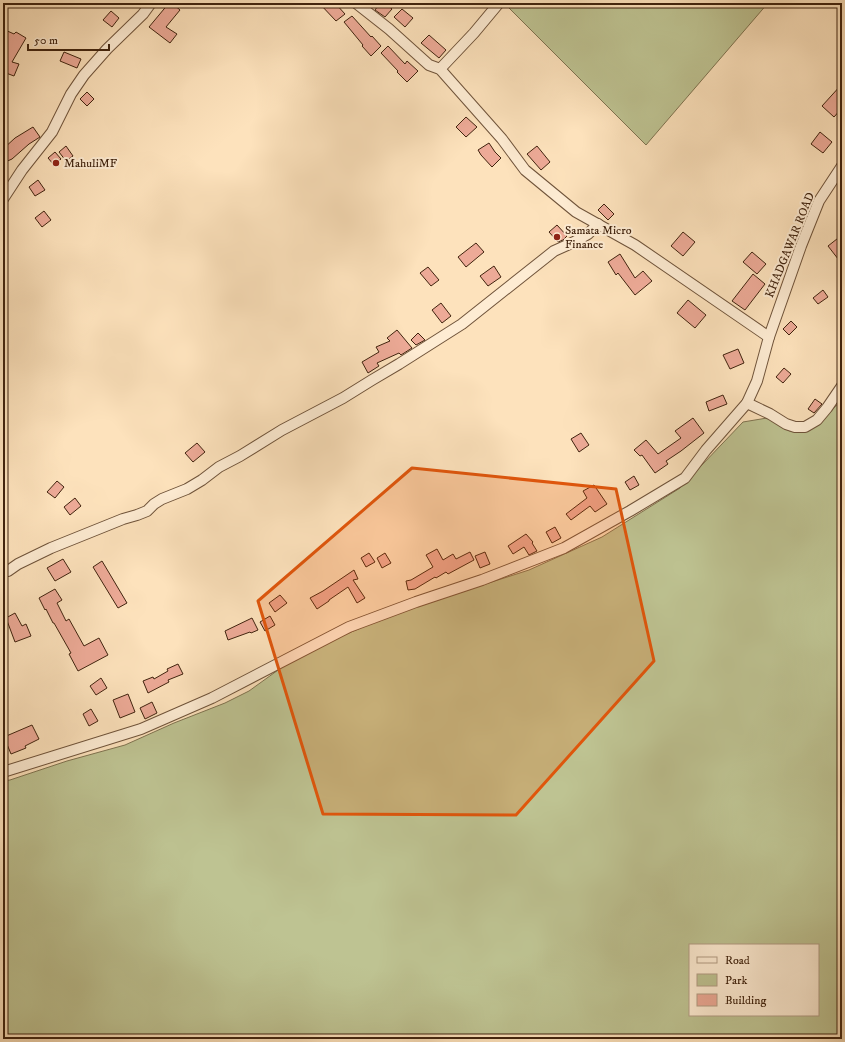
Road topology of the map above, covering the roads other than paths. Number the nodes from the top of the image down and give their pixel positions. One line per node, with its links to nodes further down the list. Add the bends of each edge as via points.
1 (151, 3): 6 (street, via 84,75 71,94 52,132)
2 (356, 3): 4 (street, via 429,65)
3 (499, 3): 4 (street)
4 (440, 69): 7 (street, via 502,139 524,170 576,212)
5 (842, 166): 8 (street, KHADGAWAR ROAD, via 819,202)
6 (3, 199)
7 (598, 224): 8 (street, via 635,245); 11 (street, via 588,234 554,251 462,324 343,398 282,430 218,467 187,489 154,504 147,511 51,548)
8 (769, 337): 10 (street, KHADGAWAR ROAD, via 757,381)
9 (842, 386): 10 (street, via 828,408 817,420 805,427 786,424)
10 (747, 403): 12 (street, KHADGAWAR ROAD, via 685,478 564,548 482,580 349,626 212,698 141,730)
11 (8, 571)
12 (3, 772)

